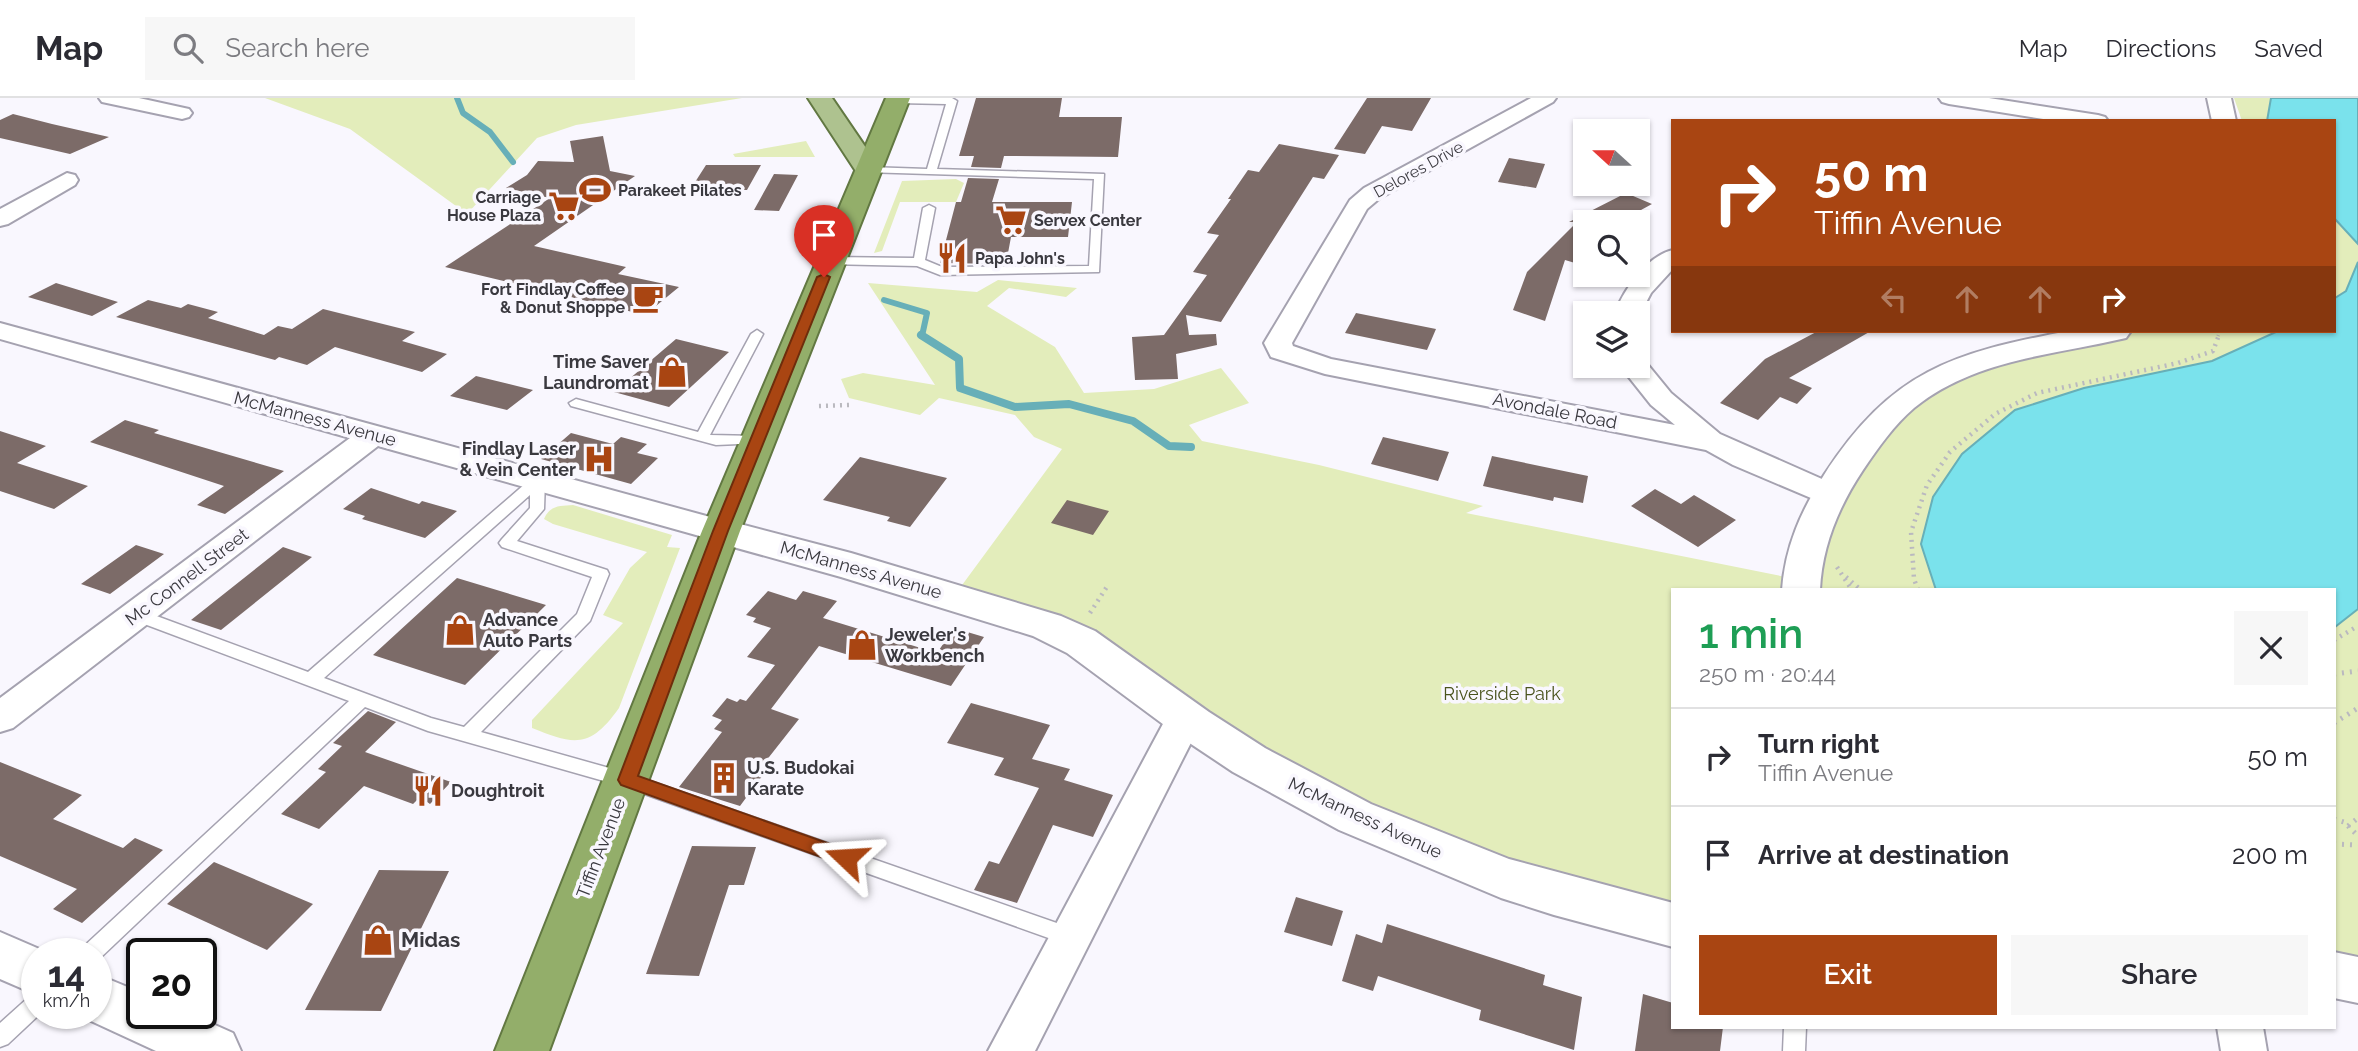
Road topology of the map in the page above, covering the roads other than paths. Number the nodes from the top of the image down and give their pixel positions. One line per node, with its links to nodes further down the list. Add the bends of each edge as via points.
1 (109, 98): 8 (street)
2 (820, 98): 11 (main road)
3 (1546, 98): 23 (street, Delores Drive, via 1372,193 1358,205)
4 (2219, 98): 10 (street)
5 (898, 99): 6 (lane); 11 (highway, Tiffin Avenue)
6 (953, 99): 12 (lane)
7 (1957, 104): 9 (street)
8 (182, 113)
9 (2081, 119)
10 (2224, 119)
11 (869, 170): 12 (lane); 17 (highway, Tiffin Avenue)
12 (931, 172): 18 (lane, via 1100,176 1094,269 940,271)
13 (67, 180): 15 (street)
14 (929, 208): 18 (lane)
15 (3, 216)
16 (1671, 259): 19 (street)
17 (831, 261): 18 (lane); 28 (highway, Tiffin Avenue)
18 (919, 262)
19 (1633, 301)
20 (0, 331): 26 (street, McManness Avenue)
21 (2106, 333): 31 (street, via 1993,357 1934,381 1903,400)
22 (757, 334): 27 (lane)
23 (1278, 343): 29 (street, Avondale Road, via 1289,355 1325,366)
24 (1644, 378): 29 (street, via 1661,399)
25 (576, 403): 27 (lane)
26 (373, 435): 30 (street, McManness Avenue); 34 (street, Mc Connell Street)
27 (702, 437): 28 (lane)
28 (757, 440): 32 (highway, Tiffin Avenue)
29 (1715, 442): 31 (street, Avondale Road)
30 (538, 480): 32 (street, McManness Avenue); 35 (lane); 39 (lane, via 537,509 507,543 601,574 584,617)
31 (1829, 494): 33 (street, via 1809,544)
32 (721, 531): 37 (street, McManness Avenue, via 1047,625 1081,642); 40 (highway, Tiffin Avenue)
33 (1801, 588)
34 (137, 615): 35 (lane); 38 (street, Mc Connell Street)
35 (311, 680): 36 (lane)
36 (363, 699): 39 (lane); 43 (lane)
37 (1185, 717): 41 (street, McManness Avenue, via 1311,795 1426,848 1554,894); 42 (street)
38 (0, 718)
39 (467, 735): 40 (lane)
40 (627, 780): 42 (lane); 54 (highway, Tiffin Avenue)
41 (1671, 924)
42 (1071, 937): 55 (street)
43 (107, 938)
44 (0, 955): 45 (street)
45 (21, 965)
46 (2336, 975): 47 (street)
47 (2358, 980)
48 (112, 1005): 53 (street)
49 (21, 1018): 52 (lane)
50 (1795, 1029): 56 (lane)
51 (2240, 1029): 57 (street)
52 (0, 1037)
53 (214, 1051)
54 (522, 1051)
55 (1011, 1051)
56 (1794, 1051)
57 (2245, 1051)

